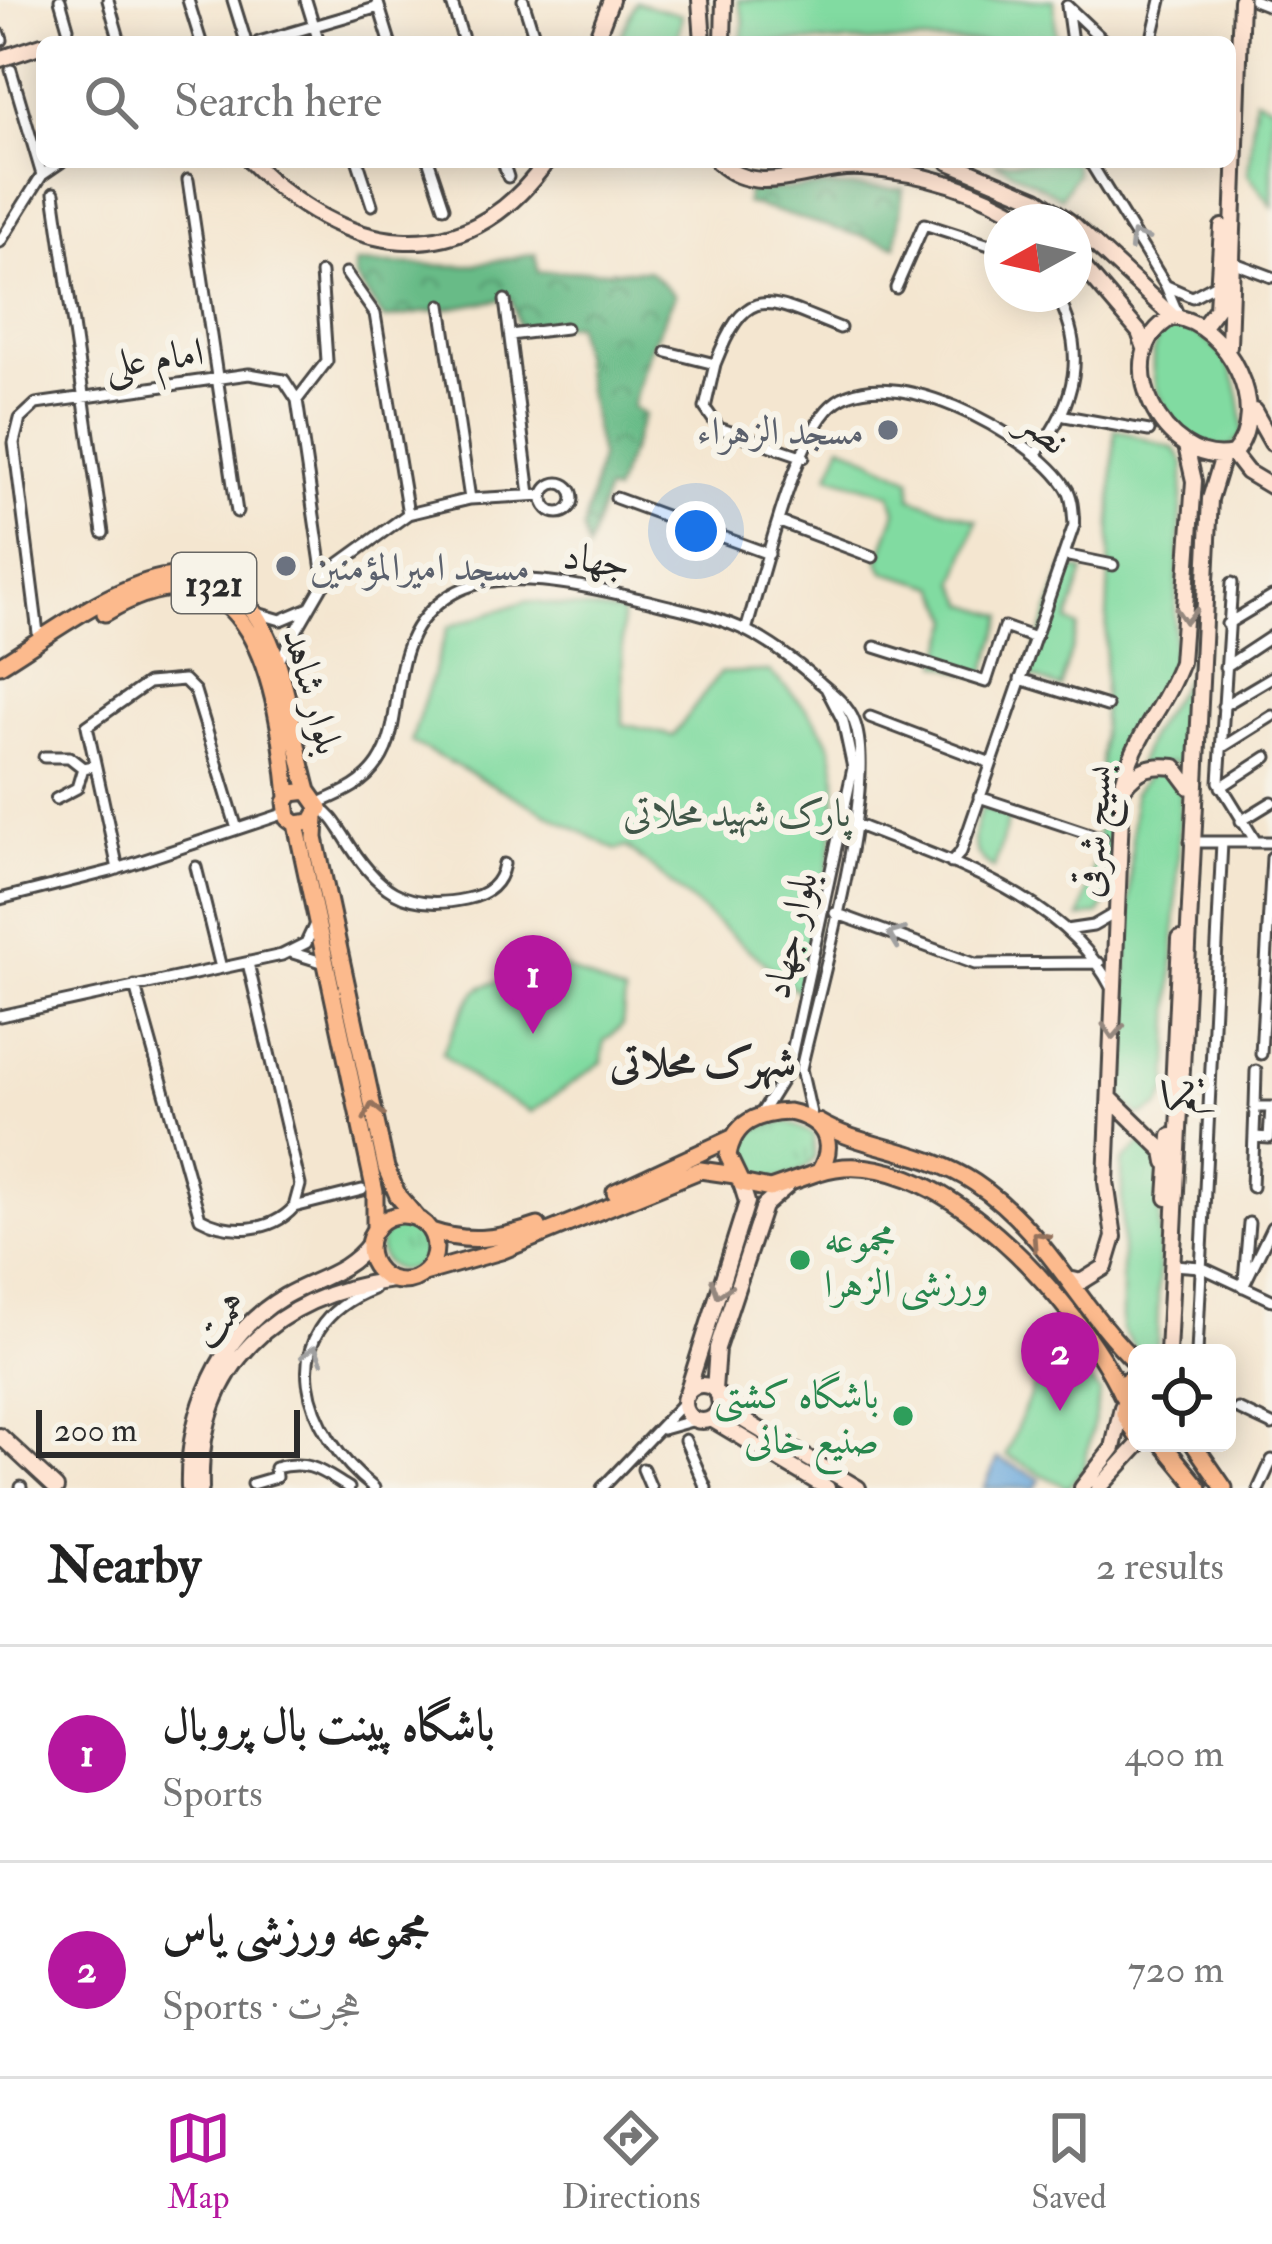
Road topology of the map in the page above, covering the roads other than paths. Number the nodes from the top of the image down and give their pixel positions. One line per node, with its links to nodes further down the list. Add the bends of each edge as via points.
1 (60, 0): 20 (street)
2 (107, 0): 22 (street)
3 (188, 0): 23 (street)
4 (233, 0): 24 (street)
5 (306, 0): 19 (street)
6 (451, 0): 28 (street)
7 (596, 0): 18 (main road)
8 (611, 0): 18 (main road)
9 (700, 0): 31 (main road)
10 (724, 0): 32 (main road)
11 (1161, 0): 21 (street)
12 (1237, 0): 35 (main road); 36 (main road)
13 (1254, 0): 17 (street)
14 (378, 3): 19 (street); 27 (street)
15 (1067, 3): 33 (street); 34 (street)
16 (525, 5): 29 (street)
17 (1272, 7)
18 (602, 21): 30 (main road)
19 (313, 24): 25 (street); 26 (street)
20 (68, 28)
21 (1153, 34)
22 (118, 36)
23 (199, 36)
24 (244, 36)
25 (277, 36)
26 (317, 36)
27 (388, 36)
28 (462, 36)
29 (534, 36)
30 (597, 36)
31 (703, 36)
32 (724, 36)
33 (1071, 36)
34 (1099, 36)
35 (1234, 36)
36 (1235, 36)
37 (36, 48): 38 (main road)
38 (5, 64): 39 (street)
39 (36, 157)
40 (40, 168): 54 (street)
41 (52, 168): 54 (street)
42 (257, 168): 46 (main road, via 323,221 407,241 484,222)
43 (360, 168): 60 (street)
44 (431, 168): 61 (street)
45 (505, 168): 55 (street)
46 (540, 168)
47 (729, 168): 48 (main road, via 752,181)
48 (849, 168)
49 (864, 168): 58 (main road, via 918,175)
50 (964, 168): 59 (main road)
51 (1094, 168): 71 (street, one-way to 51)
52 (1226, 168): 65 (main road)
53 (1230, 168): 65 (main road)
54 (42, 175): 63 (street)
55 (508, 177)
56 (188, 180): 85 (street)
57 (54, 193): 86 (street)
58 (1000, 204)
59 (1039, 204)
60 (372, 205)
61 (444, 207)
62 (1092, 241): 76 (main road)
63 (0, 242)
64 (984, 243): 72 (street, via 923,224)
65 (1226, 259): 69 (street); 70 (main road); 81 (main road)
66 (321, 273): 87 (street, via 327,361)
67 (346, 273): 104 (street, via 375,314)
68 (1092, 277): 82 (main road)
69 (1272, 277)
70 (1220, 282): 71 (street, via 1192,297); 77 (main road, via 1217,308)
71 (1166, 286): 76 (street)
72 (896, 288)
73 (505, 300): 80 (street)
74 (441, 305): 101 (street)
75 (1066, 312): 89 (street, via 1076,349)
76 (1176, 317): 77 (main road); 82 (main road, via 1155,329)
77 (1204, 325): 81 (main road)
78 (566, 328): 80 (street)
79 (840, 328): 84 (street, via 779,304 752,306 733,318)
80 (510, 335): 97 (street)
81 (1229, 346): 88 (main road)
82 (1145, 348): 92 (main road, via 1148,397)
83 (668, 352): 84 (street)
84 (715, 364): 95 (street, via 705,408 719,428)
85 (216, 379): 86 (street, امام علی); 87 (street, امام علی, via 271,374); 103 (street)
86 (85, 397): 106 (street); 116 (street, امام علی, via 36,404 14,434)
87 (297, 400): 107 (street)
88 (1253, 407): 91 (main road); 94 (main road, via 1246,441)
89 (1064, 416): 90 (street, نصر); 93 (street)
90 (1150, 431)
91 (1272, 442)
92 (1186, 446): 94 (main road); 100 (main road, بسیج شرقی)
93 (1037, 452): 95 (street, نصر, via 925,395 878,388 827,409); 109 (street, نصر, via 1070,491 1074,525)
94 (1228, 455): 96 (main road); 102 (main road)
95 (804, 457): 105 (street, نصر)
96 (1272, 488)
97 (530, 494): 98 (street); 101 (street)
98 (543, 495)
99 (616, 498): 108 (street)
100 (1193, 498): 102 (main road); 142 (main road, بسیج شرقی, one-way to 142, via 1181,662 1134,744)
101 (470, 499): 104 (street)
102 (1210, 499): 143 (main road)
103 (236, 512)
104 (408, 514): 111 (street)
105 (780, 522): 108 (street, نصر); 110 (street)
106 (103, 533)
107 (320, 549): 111 (street); 114 (street)
108 (769, 554): 120 (street, نصر)
109 (1064, 556): 112 (street); 123 (street, نصر)
110 (873, 557)
111 (342, 560): 114 (street)
112 (1113, 565)
113 (1232, 583): 119 (street)
114 (323, 584): 117 (street)
115 (1272, 597): 119 (street)
116 (37, 608): 121 (street); 124 (street, امام علی)
117 (307, 609): 118 (street, via 281,620); 128 (street)
118 (255, 612): 121 (main road, بلوار شاهد / 1321, via 223,586 161,574); 128 (main road, بلوار شاهد / 1321)
119 (1227, 624): 127 (street)
120 (747, 626): 147 (street, جهاد, via 633,597 521,581 454,592 408,646 382,759 351,790); 150 (street, جهاد, via 854,720 863,770)
121 (60, 634): 124 (main road, بلوار شاهد / 1321); 148 (main road, بلوار شاهد / 1321, via 160,587 198,588 230,607 256,639 266,672)
122 (1272, 636): 127 (street)
123 (1035, 638): 125 (street, via 1004,627 986,682); 131 (street, نصر)
124 (41, 645): 126 (main road, بلوار شاهد / 1321); 129 (main road, بلوار شاهد / 1321)
125 (875, 647)
126 (0, 664)
127 (1225, 668): 133 (street)
128 (279, 670): 147 (main road, بلوار شاهد / 1321)
129 (0, 677)
130 (1272, 677): 133 (street)
131 (1021, 679): 132 (street); 139 (street, نصر)
132 (1107, 706)
133 (1223, 706): 136 (street)
134 (1272, 716): 136 (street)
135 (870, 717): 139 (street)
136 (1221, 748): 141 (street)
137 (1267, 757): 141 (street)
138 (44, 758): 140 (street)
139 (991, 764): 144 (street, نصر)
140 (88, 767): 145 (street, via 77,788); 151 (street, via 87,725 137,688 184,680 195,691); 161 (street)
141 (1222, 787): 149 (street)
142 (1122, 789): 143 (main road, via 1146,766 1161,765 1184,774); 163 (main road, بسیج شرقی)
143 (1192, 792): 153 (main road)
144 (979, 796): 152 (street); 158 (street, نصر)
145 (56, 799)
146 (1272, 802): 149 (street)
147 (316, 805): 148 (main road); 148 (main road); 159 (street, via 376,880 415,905 482,896 501,880); 195 (main road, بلوار شاهد / 1321, one-way to 147, via 386,1168)
148 (290, 811): 151 (street); 165 (main road, بلوار شاهد / 1321)
149 (1241, 821): 155 (street)
150 (850, 823): 158 (street); 164 (street, جهاد); 184 (street, بلوار جهاد, via 788,1070)
151 (237, 829): 161 (street)
152 (1102, 838)
153 (1190, 842): 154 (street); 178 (main road); 181 (main road)
154 (1222, 842): 155 (street); 179 (street, یکم)
155 (1256, 842): 156 (street)
156 (1272, 842)
157 (1272, 857): 174 (street)
158 (951, 863): 166 (street)
159 (504, 864)
160 (196, 868): 171 (street)
161 (118, 869): 162 (street)
162 (0, 899)
163 (1119, 911): 166 (street); 173 (main road, بسیج شرقی)
164 (835, 914): 170 (street, one-way to 164, via 975,964); 185 (street, جهاد, via 801,1069)
165 (316, 919): 167 (street, via 306,943); 169 (main road, بلوار شاهد / 1321)
166 (1066, 930): 170 (street)
167 (282, 955): 168 (street); 169 (street)
168 (248, 963): 171 (street); 194 (street, via 300,1185)
169 (326, 963): 199 (main road, بلوار شاهد / 1321, via 375,1192)
170 (1100, 963): 173 (street)
171 (221, 968): 172 (street)
172 (135, 986): 175 (street); 194 (street, via 200,1218 257,1227)
173 (1115, 994): 180 (main road, بسیج شرقی, one-way to 180)
174 (1268, 1012): 176 (street)
175 (0, 1016)
176 (1261, 1054)
177 (1256, 1071): 182 (street)
178 (1184, 1072): 179 (street); 181 (main road)
179 (1210, 1074): 201 (street, یکم)
180 (1110, 1097): 189 (main road, via 1164,1151); 204 (main road, بسیج شرقی, via 1106,1182 1114,1237 1105,1267)
181 (1177, 1105): 189 (main road); 200 (main road)
182 (1255, 1107): 183 (street); 186 (street)
183 (1272, 1107): 186 (street, via 1269,1138)
184 (757, 1118): 185 (main road, via 789,1112); 187 (main road)
185 (815, 1120): 188 (main road, via 828,1152); 204 (main road, one-way to 185, via 1016,1214 975,1182)
186 (1255, 1137): 192 (street)
187 (732, 1138): 190 (main road, via 728,1156); 198 (main road, via 502,1238)
188 (819, 1172): 191 (main road); 215 (main road, via 864,1166 988,1223 1035,1272)
189 (1168, 1173): 200 (main road)
190 (738, 1179): 191 (main road, via 763,1189); 202 (main road, via 700,1170 501,1251); 214 (main road, one-way to 214, via 747,1202)
191 (787, 1186): 213 (main road, via 764,1206 717,1348)
192 (1252, 1186)
193 (362, 1190): 194 (street)
194 (294, 1207)
195 (416, 1217): 198 (main road); 199 (main road, via 387,1218)
196 (1249, 1223): 207 (street)
197 (1272, 1227): 207 (street)
198 (431, 1231): 202 (main road, via 435,1248)
199 (372, 1236): 203 (main road, همت, via 354,1264); 205 (main road, via 375,1264)
200 (1169, 1264): 201 (street); 209 (main road)
201 (1201, 1268): 207 (street); 210 (street, یکم)
202 (424, 1273): 205 (main road)
203 (335, 1274): 206 (main road, via 361,1269); 231 (main road, همت, via 281,1298 233,1342 198,1409)
204 (1073, 1280): 211 (main road)
205 (398, 1281): 206 (main road, همت); 234 (street, one-way to 205, via 318,1425 306,1395 310,1357 343,1304)
206 (362, 1284): 232 (main road, همت, via 287,1311 243,1352 210,1412)
207 (1244, 1287): 208 (street)
208 (1272, 1300)
209 (1165, 1344)
210 (1197, 1344)
211 (1128, 1352)
212 (1128, 1378): 215 (main road)
213 (716, 1395): 214 (main road, via 698,1386); 218 (main road); 239 (main road, via 730,1412)
214 (685, 1399): 218 (main road); 220 (street)
215 (1122, 1401): 217 (main road); 240 (main road, via 1113,1448)
216 (1238, 1409): 219 (street)
217 (1128, 1415)
218 (703, 1419): 220 (street); 238 (main road)
219 (1272, 1425)
220 (663, 1429): 235 (street)
221 (0, 1436): 230 (main road)
222 (685, 1440): 237 (street)
223 (1129, 1452): 241 (main road)
224 (1170, 1452): 228 (main road)
225 (1199, 1452): 243 (main road)
226 (1272, 1460): 244 (street)
227 (643, 1469): 236 (street)
228 (1195, 1482): 242 (street)
229 (252, 1484): 233 (street, via 298,1461)
230 (56, 1488)
231 (190, 1488)
232 (201, 1488)
233 (349, 1488)
234 (374, 1488)
235 (602, 1488)
236 (651, 1488)
237 (706, 1488)
238 (827, 1488)
239 (858, 1488)
240 (1082, 1488)
241 (1099, 1488)
242 (1174, 1488)
243 (1225, 1488)
244 (1259, 1488)

